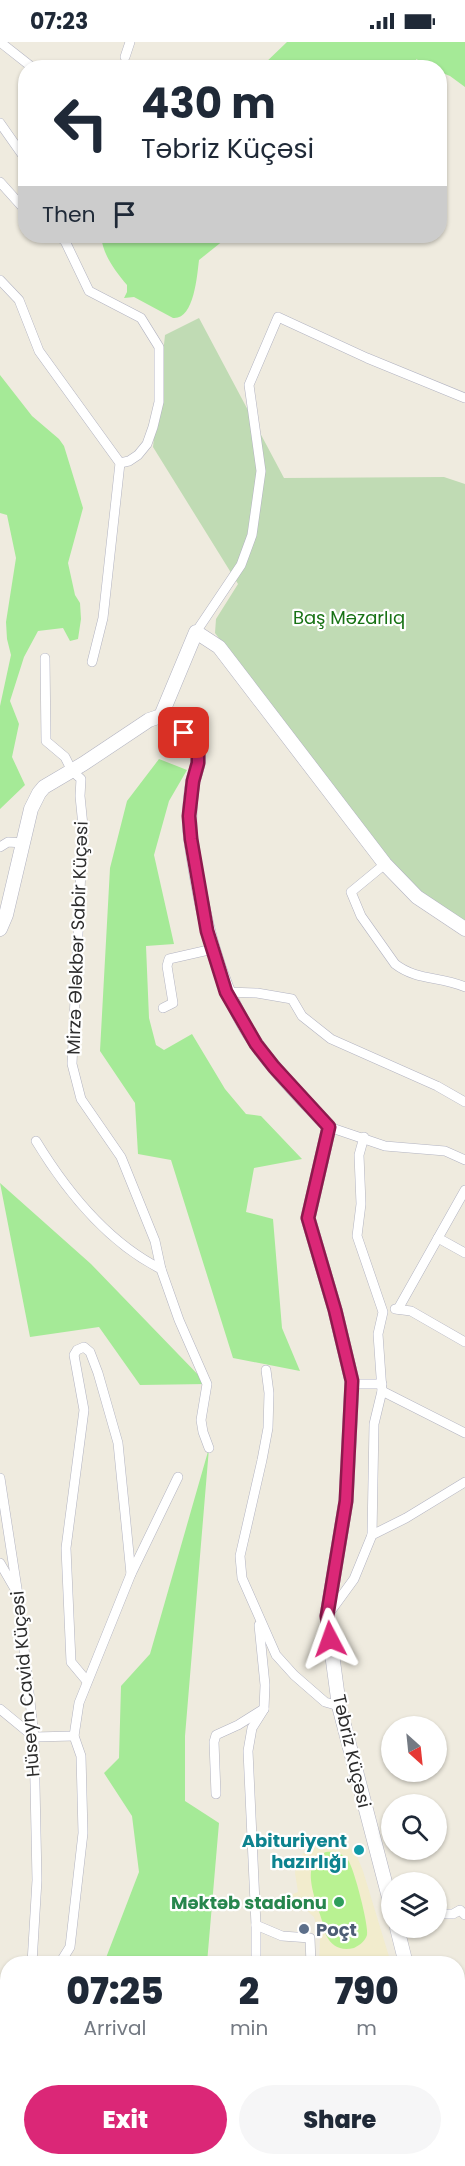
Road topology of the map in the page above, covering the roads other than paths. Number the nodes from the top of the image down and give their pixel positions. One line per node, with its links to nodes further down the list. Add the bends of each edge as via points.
1 (0, 42): 4 (street)
2 (130, 42): 3 (street)
3 (124, 57)
4 (23, 60)
5 (0, 123): 6 (street)
6 (18, 149)
7 (0, 182): 8 (street)
8 (18, 202)
9 (65, 243): 12 (street, via 89,291 141,318 159,347 159,402 153,427 138,455)
10 (0, 280): 12 (street, via 19,300 39,351)
11 (465, 398): 13 (street, via 278,317 249,385 261,471 252,535 241,565)
12 (120, 463): 15 (street, via 103,618)
13 (196, 633): 16 (street); 20 (street, via 219,647)
14 (45, 658): 17 (street, Mirzə Ələkbər Sabir Küçəsi, via 46,741 66,757)
15 (92, 662)
16 (161, 716): 17 (street, via 148,720); 23 (street, via 184,733 198,754 189,816)
17 (72, 771): 18 (street, via 39,793 31,808); 35 (street, Mirzə Ələkbər Sabir Küçəsi, via 81,779 83,826 72,1064 81,1099 121,1157 155,1241)
18 (23, 843): 19 (street, via 8,842); 22 (street)
19 (0, 847)
20 (385, 864): 21 (street, via 417,897); 24 (street, via 351,892 361,916 402,970)
21 (465, 928)
22 (0, 929)
23 (213, 949): 25 (street); 26 (street, via 169,959 173,1003)
24 (465, 987)
25 (226, 992): 27 (street, via 292,999 302,1016 331,1039); 28 (street, via 256,1044)
26 (163, 1008)
27 (465, 1102)
28 (329, 1127): 29 (street); 40 (street, Təbriz Küçəsi, via 308,1218)
29 (364, 1137): 31 (street, via 385,1146 445,1150); 37 (street, via 359,1155 362,1194 357,1236)
30 (36, 1142): 35 (street, via 56,1176 119,1244)
31 (465, 1160)
32 (465, 1190): 33 (street)
33 (438, 1238): 34 (street); 36 (street)
34 (465, 1253)
35 (161, 1269): 43 (street, Mirzə Ələkbər Sabir Küçəsi, via 207,1384 201,1420)
36 (398, 1309): 37 (street); 38 (street, via 411,1311)
37 (383, 1312): 41 (street, via 378,1334)
38 (465, 1342)
39 (266, 1370): 52 (street, via 267,1428 240,1556 242,1578)
40 (352, 1384): 41 (street); 51 (street, Təbriz Küçəsi, via 346,1501)
41 (382, 1387): 42 (street); 47 (street, via 374,1424)
42 (465, 1432)
43 (209, 1448)
44 (178, 1476): 49 (street)
45 (0, 1478): 50 (street, Hüseyn Cavid Küçəsi)
46 (465, 1482): 47 (street)
47 (372, 1535): 51 (street, via 354,1579)
48 (0, 1563): 50 (street)
49 (131, 1574): 53 (street); 53 (street, via 118,1443 98,1374 90,1352 84,1347 74,1356 84,1410 66,1548 71,1662)
50 (18, 1595): 58 (street, Hüseyn Cavid Küçəsi)
51 (327, 1616): 54 (street, Təbriz Küçəsi)
52 (259, 1620): 54 (street, via 276,1655 294,1675 325,1702); 56 (street)
53 (87, 1680): 57 (street)
54 (339, 1706): 60 (street, Təbriz Küçəsi)
55 (0, 1709): 58 (street)
56 (264, 1709): 59 (street, via 216,1735); 63 (street, via 252,1728 248,1751)
57 (74, 1736): 58 (street); 66 (street, via 81,1756 83,1833 70,1947)
58 (34, 1737): 65 (street, Hüseyn Cavid Küçəsi)
59 (216, 1794)
60 (385, 1872)
61 (463, 1909): 62 (street)
62 (447, 1914)
63 (256, 1925): 67 (street); 68 (street, via 282,1935 310,1938)
64 (400, 1938): 69 (street)
65 (34, 1956)
66 (64, 1956)
67 (256, 1956)
68 (310, 1956)
69 (404, 1956)

